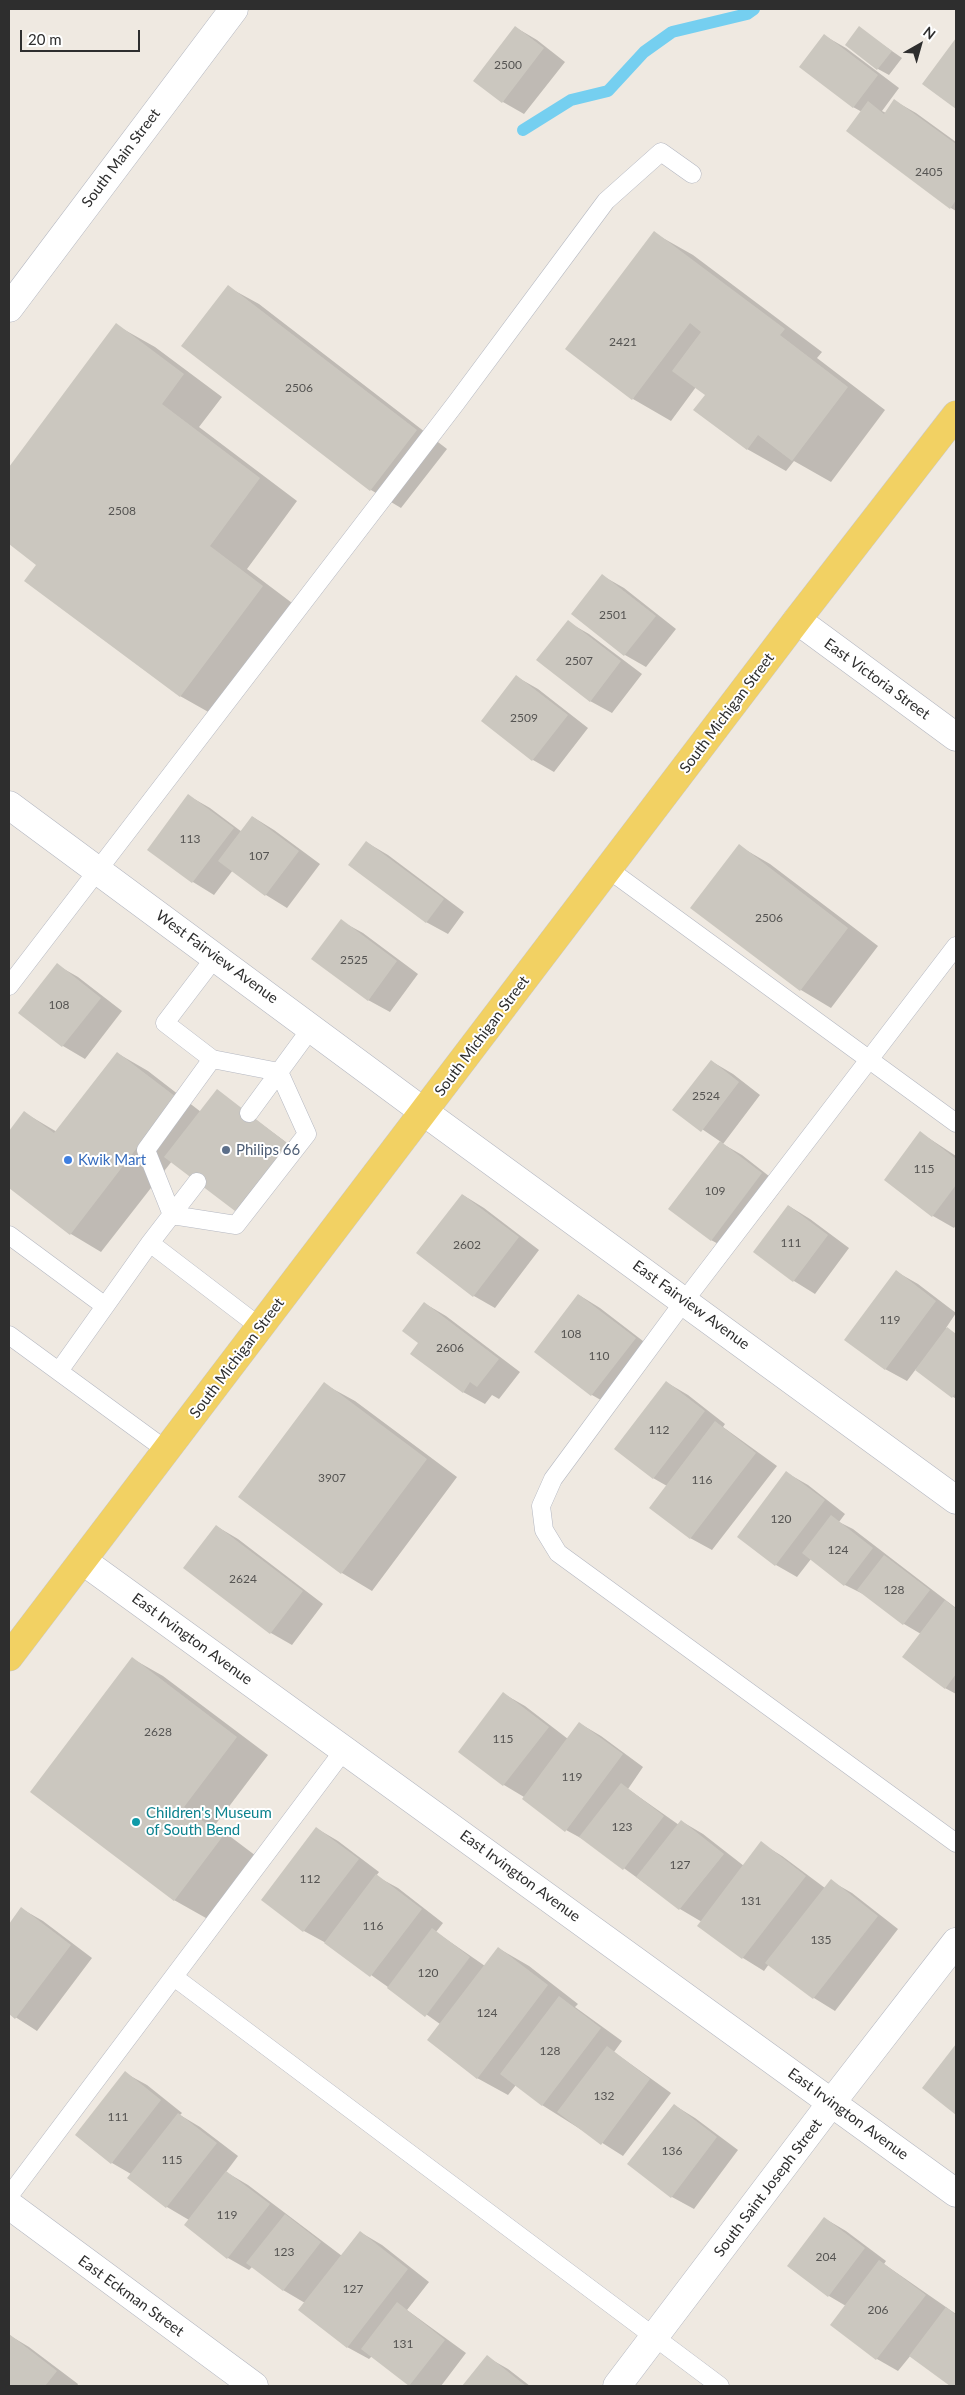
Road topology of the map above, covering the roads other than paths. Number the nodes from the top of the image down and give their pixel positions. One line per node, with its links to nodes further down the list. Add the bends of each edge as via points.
1 (234, 9): 3 (street, South Main Street)
2 (692, 174): 8 (lane, via 662,152 606,201 450,411)
3 (9, 308)
4 (956, 415): 5 (main road, South Michigan Street)
5 (797, 620): 6 (street, East Victoria Street); 9 (main road, South Michigan Street)
6 (956, 737)
7 (9, 805): 8 (street, West Fairview Avenue)
8 (97, 868): 11 (street, West Fairview Avenue); 12 (lane)
9 (608, 869): 15 (lane); 17 (main road, South Michigan Street)
10 (956, 946): 15 (lane)
11 (216, 956): 13 (street, West Fairview Avenue); 14 (lane, via 165,1023)
12 (9, 986)
13 (312, 1027): 16 (lane); 17 (street, West Fairview Avenue)
14 (212, 1059): 16 (lane); 21 (lane, via 146,1150)
15 (870, 1060): 19 (lane); 24 (lane)
16 (280, 1072): 18 (lane); 21 (lane, via 307,1134 236,1225)
17 (424, 1112): 24 (street, East Fairview Avenue); 26 (main road, South Michigan Street)
18 (249, 1113)
19 (956, 1123)
20 (198, 1182): 21 (lane)
21 (172, 1215): 23 (lane)
22 (9, 1235): 25 (lane)
23 (150, 1244): 25 (lane); 26 (lane)
24 (685, 1300): 30 (street, East Fairview Avenue); 34 (lane, via 553,1479 541,1506 544,1530 558,1553)
25 (105, 1306): 28 (lane)
26 (260, 1327): 29 (main road, South Michigan Street)
27 (9, 1335): 28 (lane)
28 (58, 1371): 29 (lane)
29 (166, 1450): 31 (main road, South Michigan Street)
30 (956, 1500)
31 (83, 1560): 32 (main road, South Michigan Street); 33 (street, East Irvington Avenue)
32 (9, 1657)
33 (344, 1750): 36 (lane); 37 (street, East Irvington Avenue)
34 (956, 1843)
35 (956, 1942): 37 (street, South Saint Joseph Street)
36 (174, 1977): 39 (lane); 41 (lane)
37 (832, 2102): 38 (street, East Irvington Avenue); 41 (street, South Saint Joseph Street)
38 (956, 2193)
39 (9, 2196)
40 (9, 2205): 42 (street, East Eckman Street)
41 (654, 2339): 43 (street, South Saint Joseph Street); 44 (lane)
42 (254, 2386)
43 (617, 2386)
44 (720, 2386)

